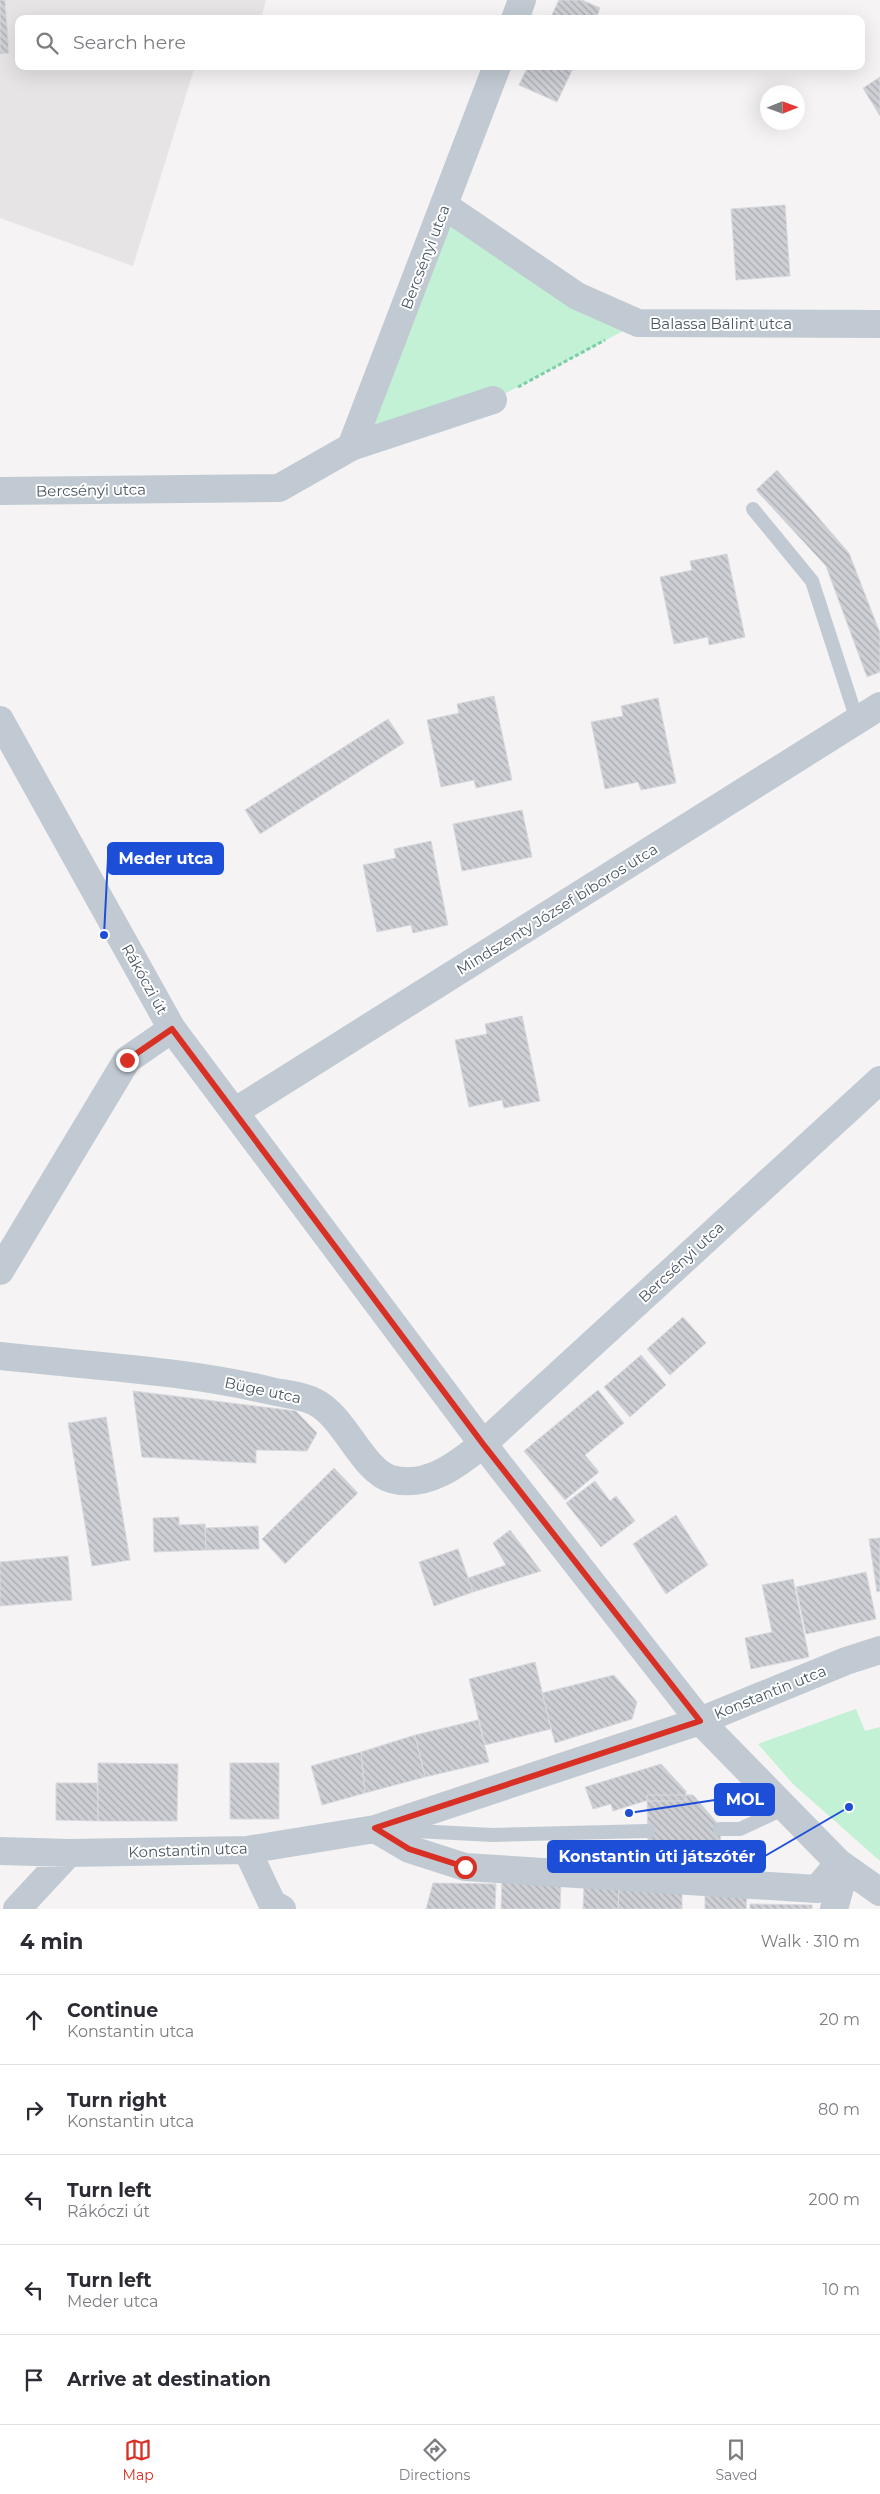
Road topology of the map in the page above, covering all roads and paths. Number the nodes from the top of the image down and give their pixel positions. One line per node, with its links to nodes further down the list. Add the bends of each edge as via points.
1 (522, 0): 2 (street)
2 (516, 15)
3 (496, 70): 4 (street, Bercsényi utca)
4 (445, 206): 5 (street, Balassa Bálint utca, via 577,296); 8 (street, Bercsényi utca)
5 (638, 322): 6 (street, Balassa Bálint utca); 7 (path)
6 (880, 324)
7 (494, 400): 8 (street, Bercsényi utca)
8 (351, 447): 9 (street, Bercsényi utca, via 279,488)
9 (0, 491)
10 (753, 509): 13 (lane, via 812,581)
11 (880, 706): 13 (street, Mindszenty József bíboros utca)
12 (0, 720): 14 (street, Rákóczi út)
13 (857, 720): 16 (street, Mindszenty József bíboros utca)
14 (172, 1029): 16 (street, Rákóczi út); 17 (street, via 127,1060)
15 (880, 1080): 19 (street, Bercsényi utca)
16 (234, 1112): 19 (street, Rákóczi út)
17 (0, 1271)
18 (0, 1356): 19 (street, Büge utca, via 232,1382 315,1402 344,1427 365,1460 390,1479 418,1482 452,1468)
19 (483, 1444): 21 (street, Rákóczi út)
20 (880, 1650): 21 (street, Konstantin utca)
21 (700, 1721): 22 (street, Rákóczi út); 23 (street, Konstantin utca)
22 (785, 1808): 24 (lane, via 740,1829); 29 (street, Rákóczi út)
23 (375, 1828): 25 (lane, via 493,1835); 26 (street, Konstantin utca); 29 (street, via 409,1849 465,1867 817,1889)
24 (720, 1829)
25 (648, 1831)
26 (247, 1850): 28 (street, Konstantin utca); 31 (street)
27 (0, 1851): 28 (street, Konstantin utca)
28 (68, 1853): 32 (street)
29 (842, 1866): 30 (street, Rákóczi út); 33 (street)
30 (880, 1892)
31 (274, 1907)
32 (18, 1909)
33 (834, 1909)

